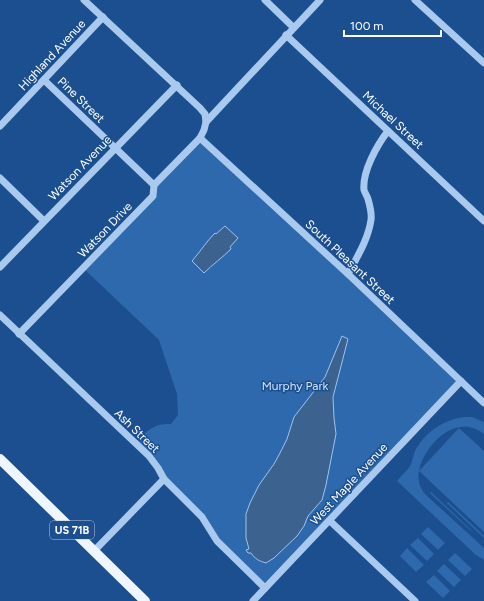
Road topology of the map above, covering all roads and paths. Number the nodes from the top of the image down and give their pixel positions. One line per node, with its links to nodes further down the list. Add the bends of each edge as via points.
1 (84, 0): 5 (street)
2 (265, 0): 6 (street)
3 (320, 0): 6 (street)
4 (415, 0): 8 (street)
5 (103, 17): 9 (street, Highland Avenue); 10 (street)
6 (293, 28): 7 (street)
7 (286, 36): 11 (street); 13 (street, Michael Street)
8 (484, 63)
9 (44, 80): 12 (street, Highland Avenue); 15 (street, Pine Street)
10 (177, 85): 11 (street, via 205,114); 15 (street, Watson Avenue)
11 (206, 122): 14 (street)
12 (0, 126)
13 (388, 131): 19 (street, Michael Street); 21 (street, via 367,169 364,191 370,204 368,235)
14 (200, 138): 17 (street, Watson Drive); 21 (street, South Pleasant Street)
15 (115, 148): 17 (street, Pine Street); 18 (street, Watson Avenue)
16 (0, 178): 18 (street)
17 (154, 185): 23 (street, Watson Drive, via 153,196)
18 (44, 221): 20 (street, Watson Avenue)
19 (484, 221)
20 (0, 267)
21 (348, 274): 24 (street, South Pleasant Street)
22 (0, 315): 23 (street, Ash Street)
23 (19, 334): 27 (street, Ash Street, via 149,456)
24 (461, 381): 25 (street, South Pleasant Street); 28 (street, West Maple Avenue)
25 (484, 403)
26 (2, 463): 29 (main road, US 71B)
27 (164, 479): 29 (street); 30 (street, Ash Street, via 202,517 221,544)
28 (330, 521): 30 (street, West Maple Avenue); 33 (street)
29 (94, 551): 31 (main road, US 71B)
30 (266, 588): 32 (street, West Maple Avenue)
31 (145, 601)
32 (253, 601)
33 (415, 601)

